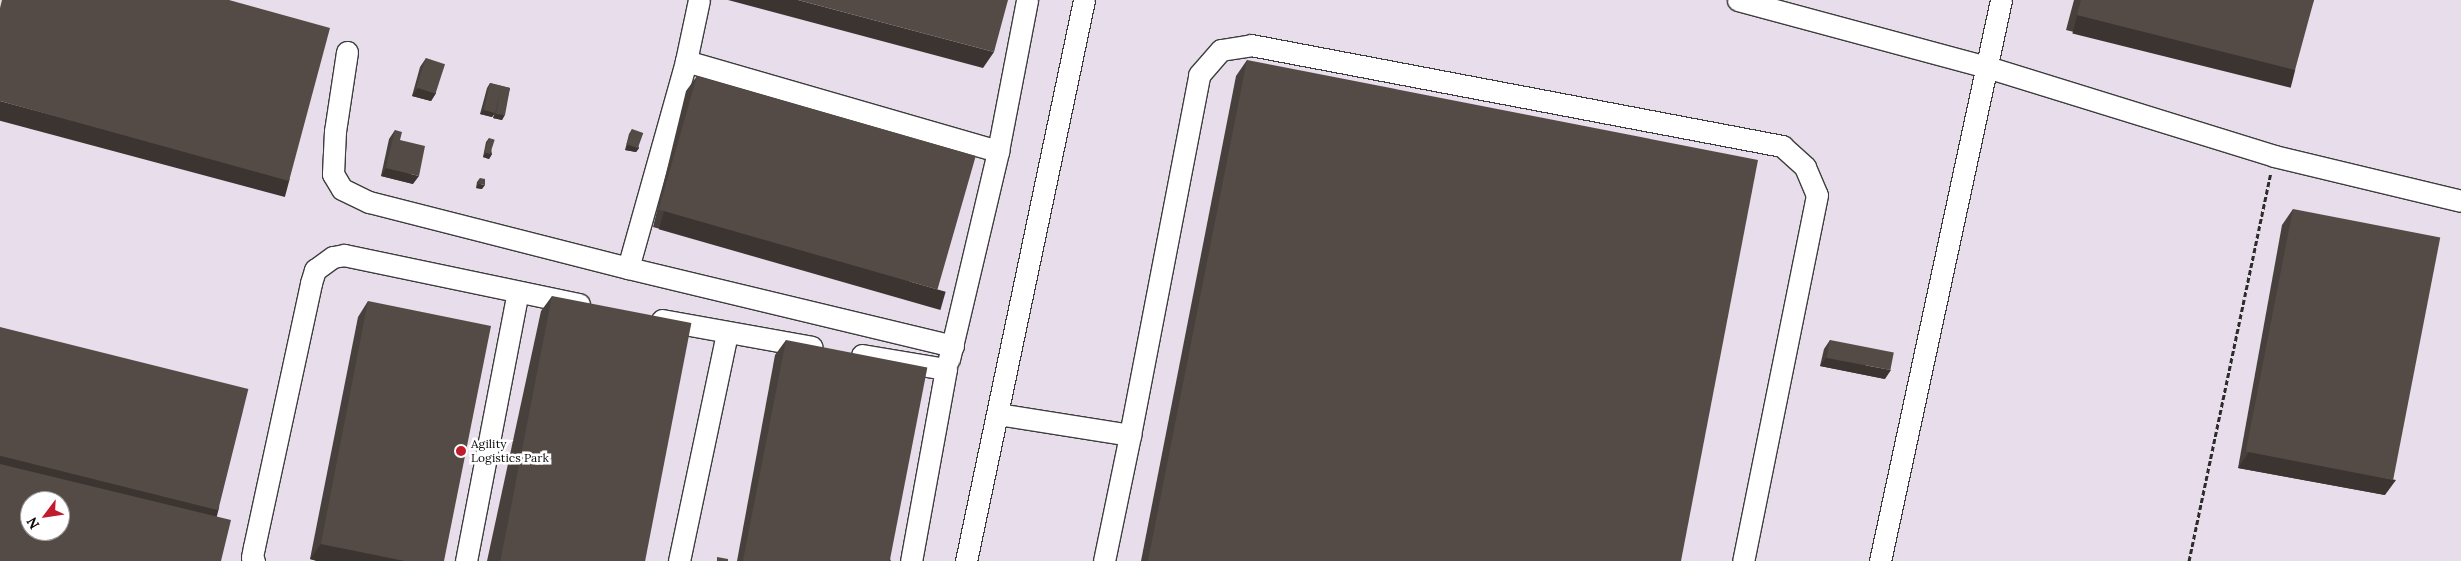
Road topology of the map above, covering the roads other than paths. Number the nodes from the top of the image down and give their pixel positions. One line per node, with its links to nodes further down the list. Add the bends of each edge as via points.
1 (700, 0): 7 (lane)
2 (1028, 0): 9 (lane)
3 (1084, 0): 18 (lane)
4 (1738, 0): 8 (lane)
5 (2001, 0): 8 (lane)
6 (347, 52): 11 (lane, via 332,174 342,189 369,202)
7 (686, 61): 9 (lane); 11 (lane)
8 (1987, 67): 10 (lane, via 2274,156); 27 (lane)
9 (998, 152): 16 (lane)
10 (2461, 201)
11 (628, 268): 16 (lane)
12 (518, 292): 13 (lane); 20 (lane, via 344,255 333,257 315,270 254,547); 21 (lane)
13 (603, 309)
14 (641, 316): 15 (lane)
15 (726, 333): 17 (lane); 22 (lane)
16 (952, 346): 17 (lane)
17 (946, 369): 23 (lane)
18 (998, 414): 19 (lane); 24 (lane)
19 (1130, 435): 25 (lane); 26 (lane, via 1199,75 1221,50 1251,45 1782,146 1804,167 1817,195)
20 (254, 561)
21 (466, 561)
22 (679, 561)
23 (911, 561)
24 (966, 561)
25 (1104, 561)
26 (1743, 561)
27 (1880, 561)

